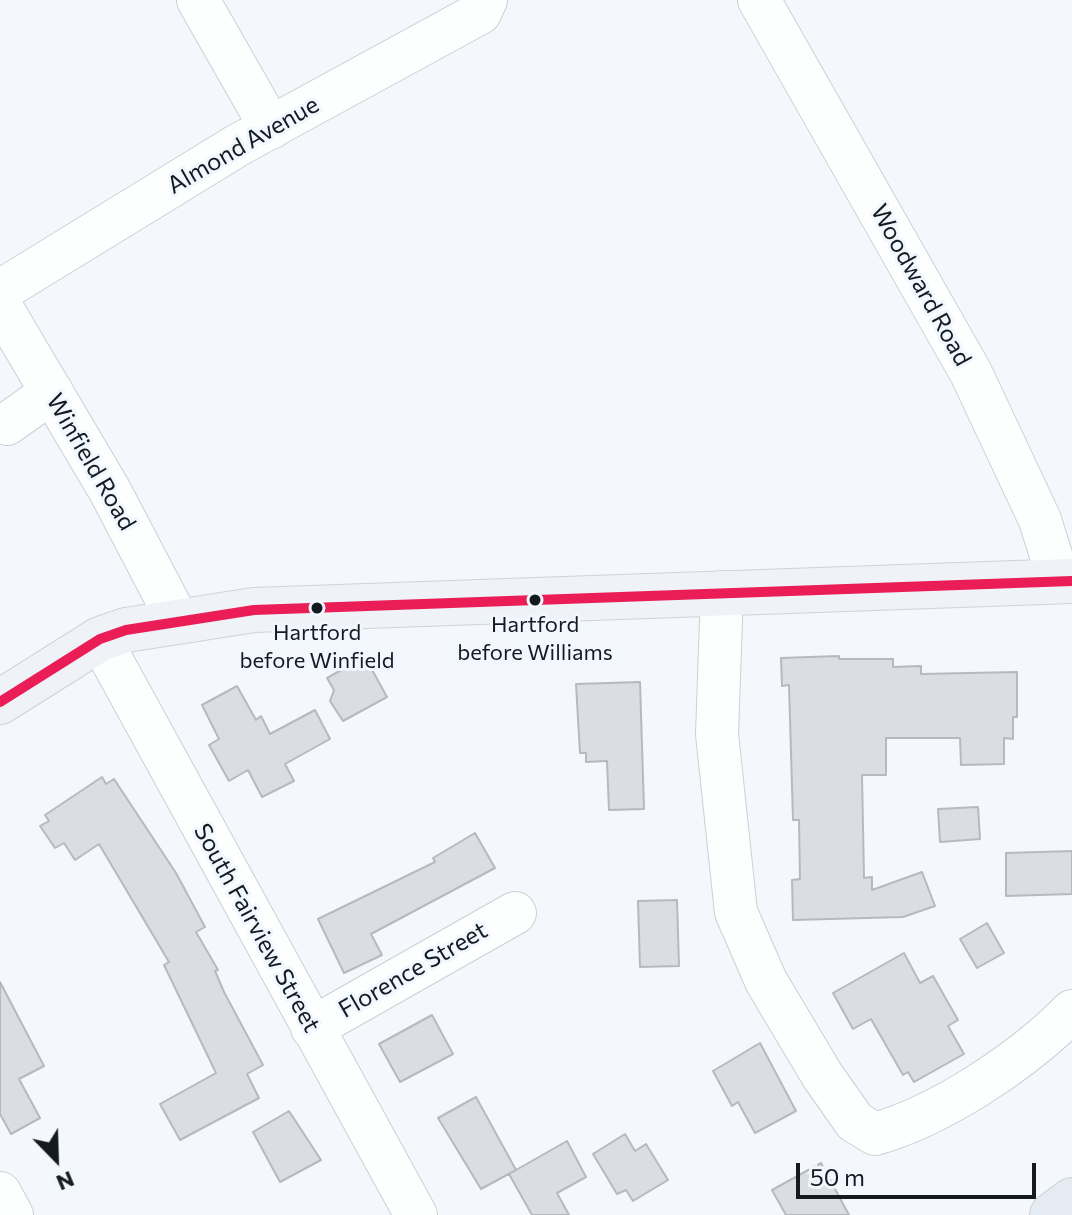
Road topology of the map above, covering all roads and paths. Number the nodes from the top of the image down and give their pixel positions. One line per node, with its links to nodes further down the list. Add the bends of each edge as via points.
1 (198, 0): 4 (street)
2 (759, 0): 9 (street, Woodward Road, via 971,373)
3 (486, 1): 4 (street, Almond Avenue, via 480,13)
4 (271, 128): 5 (street, Almond Avenue)
5 (0, 291)
6 (0, 305): 7 (street, Winfield Road)
7 (52, 392): 8 (street); 11 (street, Winfield Road)
8 (7, 424)
9 (1066, 581): 10 (main road)
10 (722, 592): 11 (main road, via 297,606); 15 (street, via 717,734 736,912 766,981 855,1122 875,1134 941,1106 1043,1041)
11 (178, 621): 12 (main road)
12 (100, 639): 13 (main road); 16 (street, South Fairview Street)
13 (0, 702)
14 (515, 913): 16 (street, Florence Street)
15 (1072, 1011)
16 (312, 1028): 20 (street, South Fairview Street)
17 (0, 1193): 19 (street)
18 (1072, 1200): 21 (highway)
19 (12, 1215)
20 (416, 1215)
21 (1052, 1215)

